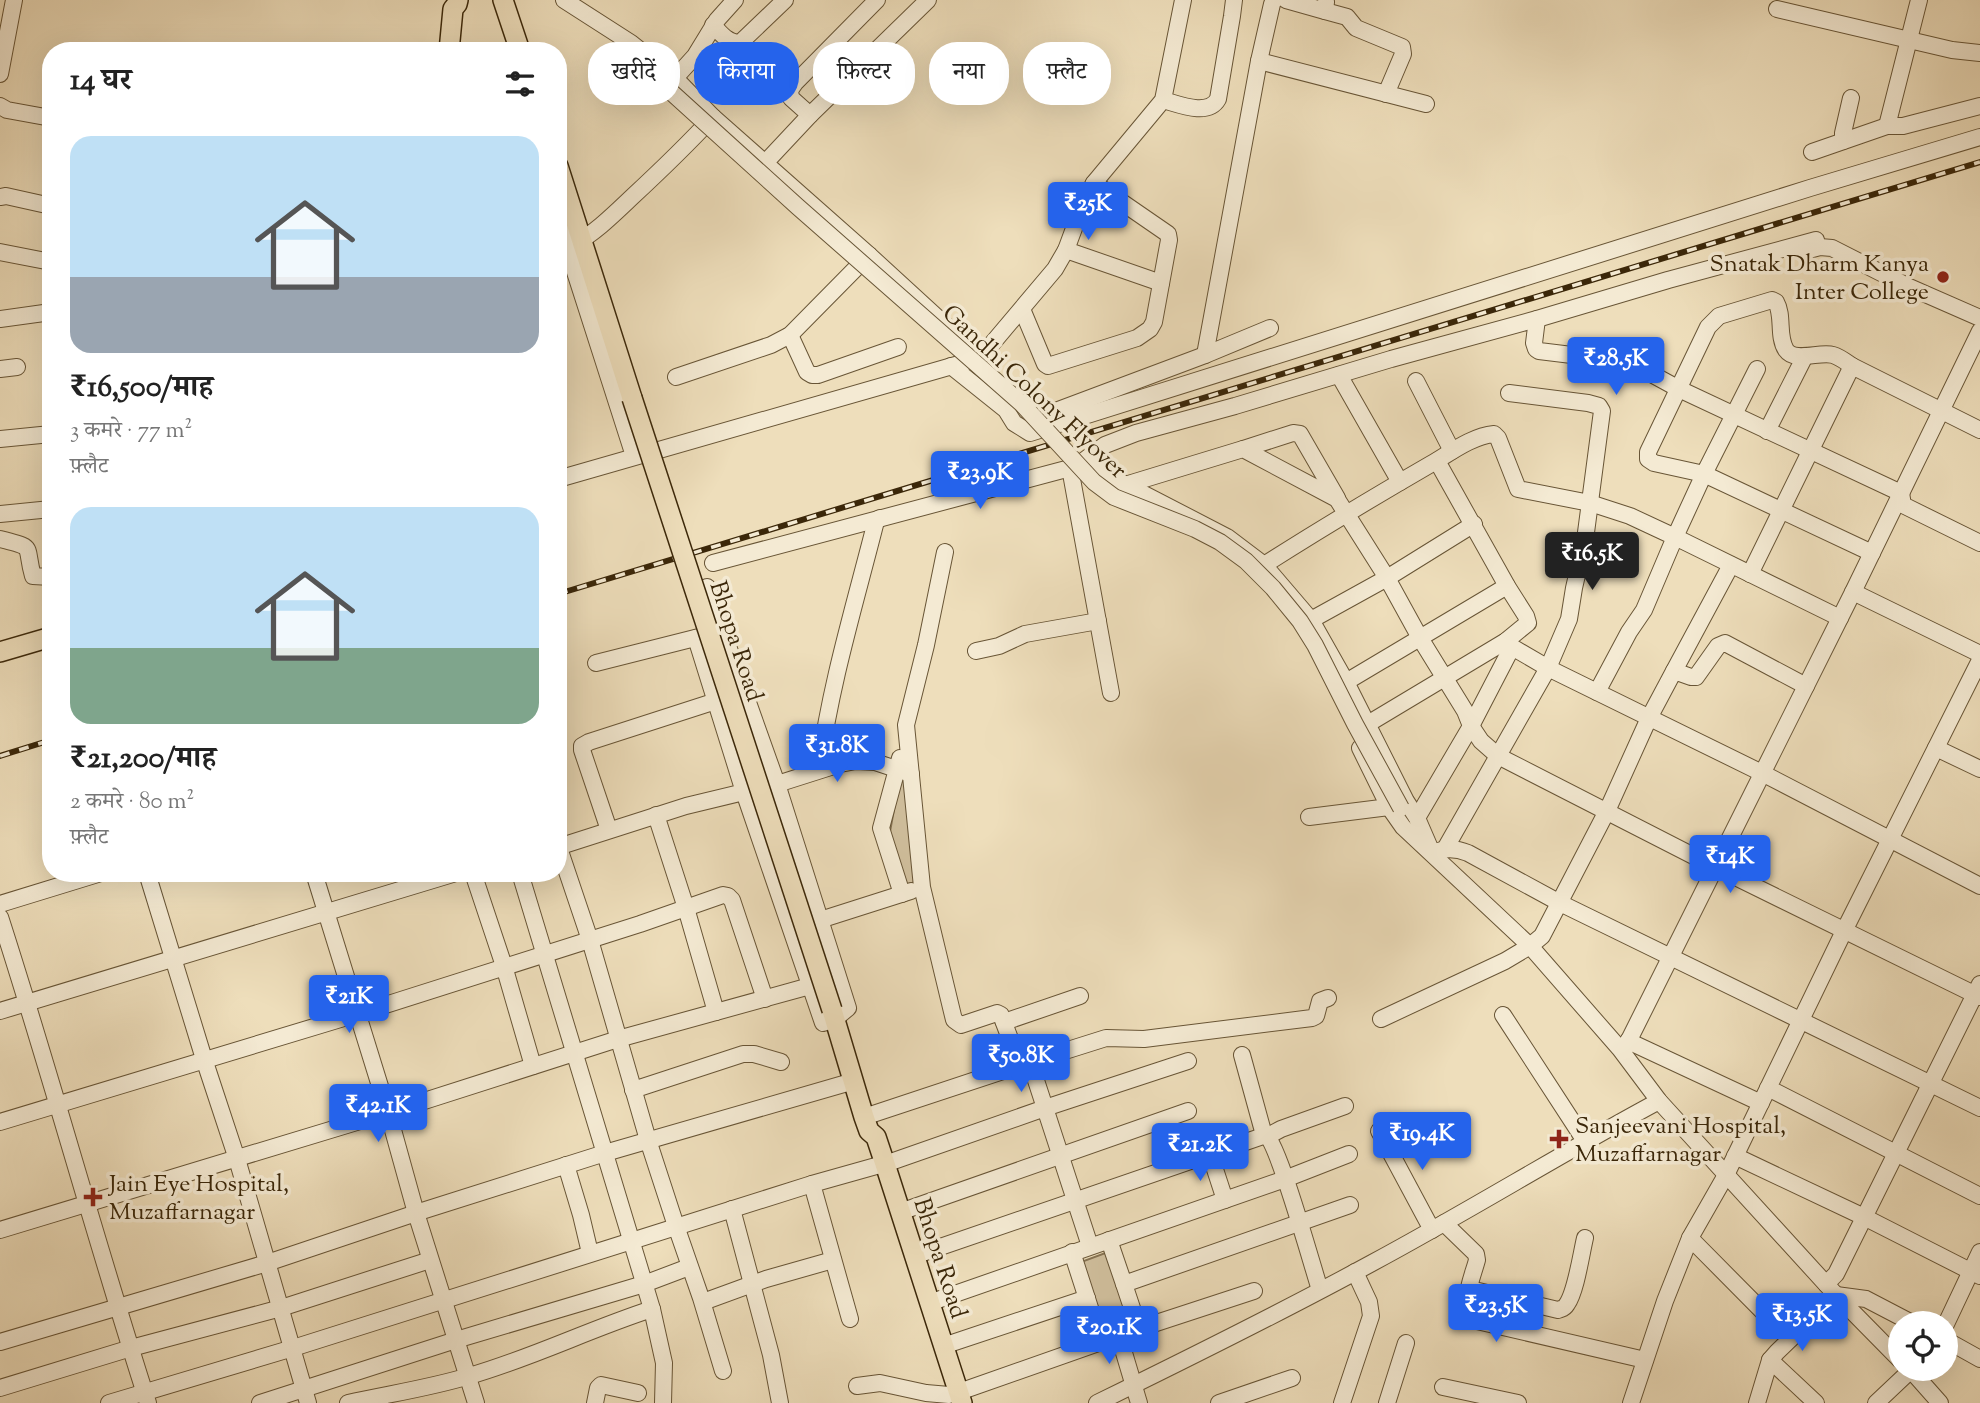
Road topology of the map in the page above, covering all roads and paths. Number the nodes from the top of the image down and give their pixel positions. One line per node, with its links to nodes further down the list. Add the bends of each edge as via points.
1 (14, 0): 25 (street)
2 (503, 0): 20 (main road)
3 (735, 0): 16 (street)
4 (877, 0): 33 (street, via 790,90 791,98)
5 (928, 0): 33 (street)
6 (1183, 0): 29 (street)
7 (1234, 0): 29 (street, via 1215,105 1199,108)
8 (1274, 0): 23 (street)
9 (1286, 0): 14 (street)
10 (1919, 0): 17 (street)
11 (783, 1): 16 (street, via 742,42 727,38)
12 (458, 2): 18 (main road, via 453,9); 19 (main road)
13 (568, 3): 21 (street); 148 (street, Gandhi Colony Flyover, bridge, via 1022,404 1094,482 1114,497 1220,542 1246,561 1273,588 1315,645)
14 (1325, 5): 27 (street, via 1347,16 1356,28 1402,47)
15 (1777, 9): 17 (street)
16 (713, 25): 24 (street)
17 (1909, 40): 22 (street); 36 (street)
18 (450, 42)
19 (459, 42)
20 (517, 42)
21 (629, 42)
22 (1980, 53)
23 (1259, 61): 27 (street); 62 (street)
24 (680, 72)
25 (0, 74)
26 (680, 83): 35 (street)
27 (1385, 94): 30 (street)
28 (1851, 98): 38 (street)
29 (1163, 100): 41 (street)
30 (1426, 104)
31 (0, 106): 34 (street)
32 (1980, 106): 36 (street)
33 (810, 115): 40 (street)
34 (42, 116)
35 (713, 117): 40 (street); 46 (street, via 615,213)
36 (1887, 126): 38 (street)
37 (1980, 137): 78 (street, via 1030,433)
38 (1843, 141): 39 (street)
39 (1812, 152)
40 (765, 163): 49 (street)
41 (1094, 183): 47 (street); 52 (street, via 1168,234)
42 (0, 197): 43 (street)
43 (42, 204)
44 (567, 225): 46 (main road, Bhopa Road)
45 (1816, 240): 57 (street)
46 (570, 245): 86 (street); 190 (main road, Bhopa Road, bridge, via 632,398)
47 (1066, 250): 52 (street); 53 (street)
48 (0, 252): 51 (street)
49 (869, 255): 60 (street); 64 (street)
50 (1789, 256): 56 (street, via 1832,248)
51 (42, 260)
52 (1161, 283): 53 (street, via 1154,322 1144,334 1052,365 1045,364)
53 (1022, 309): 64 (street)
54 (42, 313): 55 (street)
55 (0, 318)
56 (1980, 318)
57 (1537, 319): 70 (street); 73 (street, via 1534,344 1539,351 1629,363)
58 (1270, 328): 62 (street)
59 (1980, 331): 75 (street)
60 (790, 335): 61 (street, via 812,375); 71 (street)
61 (898, 347)
62 (1205, 355): 77 (street)
63 (1805, 356): 66 (street, via 1831,354); 73 (street, via 1785,349 1778,304 1765,300 1711,321); 80 (street)
64 (980, 358): 65 (street); 77 (street)
65 (951, 366): 78 (street, via 1006,410); 86 (street)
66 (1852, 366): 75 (street); 85 (street)
67 (17, 367): 68 (street)
68 (0, 369)
69 (1757, 369): 76 (street)
70 (1339, 375): 88 (street, via 1136,433 1105,445); 91 (street)
71 (677, 377)
72 (1416, 381): 84 (street)
73 (1679, 389): 76 (street); 89 (street, via 1648,459)
74 (1509, 393): 94 (street, via 1600,407)
75 (1941, 411): 79 (street); 93 (street)
76 (1734, 414): 80 (street); 89 (street)
77 (1044, 416): 78 (street)
78 (1014, 423)
79 (1980, 430)
80 (1767, 431): 85 (street)
81 (42, 435): 82 (street)
82 (0, 439)
83 (1243, 449): 92 (street); 95 (street); 95 (street, via 1300,434)
84 (1452, 451): 87 (street); 94 (street, via 1494,433 1518,489)
85 (1811, 451): 93 (street); 97 (street)
86 (634, 456): 90 (street)
87 (1437, 461): 91 (street); 100 (street)
88 (1076, 465): 92 (street); 99 (street); 117 (street)
89 (1704, 474): 97 (street); 101 (street)
90 (567, 476)
91 (1401, 482): 95 (street)
92 (1125, 485): 107 (street, via 1227,537)
93 (1901, 494): 103 (street, via 1903,505); 105 (street)
94 (1590, 503): 101 (street); 129 (street, via 1569,620)
95 (1342, 506): 107 (street); 111 (street)
96 (42, 510): 98 (street)
97 (1781, 512): 105 (street); 109 (street)
98 (0, 514)
99 (880, 518): 106 (street); 143 (street, via 836,678)
100 (1474, 524): 111 (street); 112 (street)
101 (1675, 537): 108 (street); 134 (street, via 1644,610)
102 (0, 539): 110 (street, via 25,545 33,576)
103 (1980, 543)
104 (946, 552): 144 (street, via 906,725)
105 (1872, 553): 114 (street)
106 (713, 563)
107 (1264, 565): 116 (street)
108 (1731, 565): 109 (street); 130 (street)
109 (1750, 574): 115 (street)
110 (42, 578)
111 (1387, 578): 116 (street); 120 (street)
112 (1507, 586): 120 (street); 122 (street, via 1528,623)
113 (707, 587): 118 (street)
114 (1853, 592): 115 (street); 126 (street)
115 (1840, 618): 133 (street)
116 (1311, 620): 132 (street)
117 (1098, 621): 123 (street, via 1025,634); 135 (street)
118 (723, 632): 119 (street); 146 (street)
119 (696, 638): 128 (street); 136 (street)
120 (1420, 638): 131 (street); 132 (street)
121 (42, 640): 124 (main road)
122 (1509, 644): 129 (street); 131 (street); 139 (street)
123 (976, 650)
124 (0, 652)
125 (1313, 653): 148 (street)
126 (1980, 654)
127 (1980, 660): 140 (street)
128 (596, 663)
129 (1548, 668): 134 (street); 141 (street)
130 (1674, 671): 133 (street, via 1696,677 1714,650 1725,643); 137 (street)
131 (1446, 678): 138 (street); 139 (street)
132 (1346, 682): 138 (street)
133 (1805, 686): 145 (street)
134 (1597, 692): 137 (street)
135 (1111, 694)
136 (716, 701): 147 (street); 153 (street, via 583,746)
137 (1649, 719): 145 (street); 149 (street)
138 (1366, 724): 152 (street)
139 (1471, 726): 141 (street); 152 (street)
140 (1936, 748): 142 (street); 154 (street)
141 (1498, 756): 149 (street); 156 (street)
142 (1980, 769)
143 (819, 770): 144 (street, via 867,761); 146 (street)
144 (904, 771): 166 (street); 167 (street, via 881,828)
145 (1762, 773): 154 (street); 157 (street)
146 (777, 784): 147 (street); 173 (street)
147 (744, 792): 150 (street); 181 (street)
148 (1395, 808): 151 (street); 156 (street)
149 (1607, 811): 157 (street); 168 (street)
150 (656, 815): 153 (street); 170 (street)
151 (1309, 817)
152 (1417, 818): 156 (street)
153 (608, 830): 155 (street)
154 (1891, 840): 165 (street); 174 (street)
155 (567, 843)
156 (1439, 851): 168 (street, via 1468,853); 176 (street)
157 (1715, 867): 174 (street); 179 (street)
158 (567, 872): 175 (street)
159 (72, 882): 169 (street)
160 (151, 882): 178 (street)
161 (317, 882): 171 (street)
162 (425, 882): 171 (street)
163 (476, 882): 180 (street)
164 (523, 882): 177 (street)
165 (1980, 886)
166 (922, 887): 167 (street); 194 (street, via 956,1023 965,1025 997,1013)
167 (902, 894): 173 (street)
168 (1560, 903): 176 (street, via 1542,936); 179 (street)
169 (0, 904)
170 (685, 908): 175 (street); 185 (street, via 723,895 730,898); 188 (street)
171 (326, 911): 178 (street); 189 (street)
172 (0, 918): 186 (street)
173 (820, 920): 190 (street, via 848,1009)
174 (1845, 929): 182 (street); 193 (street)
175 (590, 940): 177 (street); 195 (street)
176 (1530, 946): 192 (street); 196 (street)
177 (543, 953): 180 (street); 197 (street)
178 (173, 958): 186 (street); 199 (street)
179 (1670, 958): 193 (street); 196 (street)
180 (504, 966): 189 (street); 203 (street)
181 (810, 986): 185 (street); 190 (street, via 822,1023)
182 (1978, 992): 205 (street)
183 (1080, 996): 194 (street)
184 (1328, 998): 202 (street, via 1320,1000 1317,1016 1312,1018 1144,1039 1106,1038)
185 (765, 999): 188 (street)
186 (27, 1002): 187 (street); 209 (street)
187 (0, 1011)
188 (716, 1012): 195 (street)
189 (356, 1014): 199 (street); 214 (street)
190 (834, 1014): 204 (main road, Bhopa Road)
191 (1503, 1015): 220 (street)
192 (1381, 1019)
193 (1802, 1020): 205 (street); 207 (street)
194 (1004, 1023): 202 (street)
195 (618, 1039): 197 (street); 206 (street)
196 (1626, 1047): 207 (street); 208 (street)
197 (574, 1053): 203 (street); 221 (street)
198 (1242, 1055): 218 (street)
199 (204, 1059): 209 (street); 227 (street)
200 (1188, 1061): 211 (street)
201 (781, 1062): 206 (street, via 743,1054)
202 (1025, 1063): 211 (street); 216 (street)
203 (533, 1066): 214 (street)
204 (854, 1081): 216 (main road, Bhopa Road); 219 (street)
205 (1931, 1083): 212 (street); 225 (street)
206 (633, 1090): 219 (street)
207 (1764, 1096): 225 (street); 226 (street)
208 (1659, 1101): 220 (street); 230 (street)
209 (57, 1105): 215 (street); 236 (street)
210 (1345, 1106): 218 (street)
211 (1045, 1108): 222 (street); 229 (street)
212 (1980, 1108)
213 (1188, 1111): 222 (street)
214 (388, 1112): 227 (street); 240 (street)
215 (0, 1122)
216 (867, 1124): 229 (main road, Bhopa Road, via 876,1137)
217 (1380, 1131): 244 (street)
218 (1266, 1136): 223 (street); 231 (street)
219 (648, 1140): 221 (street); 243 (street)
220 (1584, 1141): 244 (street)
221 (605, 1153): 228 (street); 248 (street)
222 (1060, 1154): 234 (street); 239 (street)
223 (1210, 1154): 234 (street); 235 (street)
224 (1349, 1154): 231 (street)
225 (1896, 1154): 233 (street); 241 (street)
226 (1735, 1156): 230 (street); 241 (street)
227 (237, 1159): 236 (street); 257 (street)
228 (566, 1165): 240 (street); 253 (street)
229 (880, 1165): 232 (street); 239 (main road, Bhopa Road); 305 (main road, Bhopa Road)
230 (1726, 1175): 247 (street); 266 (street)
231 (1285, 1179): 235 (street); 242 (street)
232 (812, 1184): 238 (street); 256 (street)
233 (1980, 1196)
234 (1075, 1200): 250 (street); 254 (street)
235 (1225, 1200): 249 (street)
236 (88, 1205): 245 (street); 272 (street)
237 (1350, 1205): 242 (street)
238 (732, 1209): 243 (street); 263 (street)
239 (900, 1212): 254 (main road, Bhopa Road)
240 (416, 1213): 255 (street); 257 (street)
241 (1864, 1217): 260 (street); 266 (street)
242 (1299, 1223): 262 (street); 265 (street)
243 (676, 1226): 248 (street); 258 (street)
244 (1438, 1227): 259 (street); 264 (street, via 1476,1254)
245 (0, 1230)
246 (1585, 1238): 264 (street, via 1573,1288 1563,1308)
247 (1690, 1238): 280 (street); 291 (street)
248 (631, 1240): 253 (street); 261 (street)
249 (1109, 1240): 250 (street); 262 (street)
250 (1090, 1246): 251 (street)
251 (1072, 1252): 268 (street); 271 (street)
252 (1980, 1252): 260 (street)
253 (590, 1253): 269 (street)
254 (914, 1256): 271 (main road, Bhopa Road)
255 (430, 1259): 269 (street); 273 (street)
256 (833, 1260): 263 (street); 277 (street)
257 (267, 1263): 272 (street); 273 (street)
258 (690, 1267): 261 (street); 270 (street)
259 (1355, 1272): 265 (street); 316 (street, via 1371,1316)
260 (1975, 1273): 276 (street)
261 (644, 1284): 274 (street); 281 (street)
262 (1124, 1284): 278 (street)
263 (752, 1285): 270 (street); 312 (street)
264 (1469, 1289): 291 (street, via 1467,1308 1477,1321)
265 (1320, 1290): 298 (street)
266 (1831, 1290): 275 (street); 280 (street); 286 (street)
267 (1254, 1292): 278 (street)
268 (1087, 1298): 283 (street); 285 (street)
269 (443, 1301): 281 (street); 289 (street)
270 (703, 1302): 293 (street)
271 (929, 1303): 285 (main road, Bhopa Road)
272 (117, 1308): 282 (street); 288 (street)
273 (281, 1308): 288 (street); 289 (street)
274 (652, 1309): 294 (street); 311 (street, via 664,1363)
275 (1888, 1311)
276 (1953, 1311)
277 (850, 1320)
278 (1139, 1329): 279 (street)
279 (1119, 1336): 283 (street); 298 (street)
280 (1790, 1339): 292 (street)
281 (456, 1340): 294 (street); 303 (street)
282 (0, 1342)
283 (1101, 1342): 305 (street)
284 (1406, 1343): 317 (street)
285 (943, 1346): 305 (main road, Bhopa Road)
286 (1888, 1346)
287 (1958, 1347): 290 (street)
288 (131, 1348): 301 (street); 304 (street)
289 (293, 1348): 303 (street); 304 (street)
290 (1980, 1359)
291 (1645, 1360): 319 (street)
292 (1770, 1360): 320 (street); 321 (street)
293 (723, 1371)
294 (467, 1377): 308 (street); 309 (street)
295 (1292, 1378): 315 (street)
296 (1899, 1381): 322 (street)
297 (1922, 1381): 323 (street)
298 (1134, 1385): 313 (street); 314 (street)
299 (857, 1386): 305 (street, via 886,1384)
300 (1443, 1387): 318 (street)
301 (0, 1388)
302 (638, 1393): 310 (street, via 601,1385)
303 (306, 1396): 307 (street)
304 (146, 1398): 306 (street)
305 (956, 1398)
306 (109, 1403)
307 (260, 1403)
308 (348, 1403)
309 (476, 1403)
310 (595, 1403)
311 (663, 1403)
312 (780, 1403)
313 (1097, 1403)
314 (1139, 1403)
315 (1219, 1403)
316 (1342, 1403)
317 (1387, 1403)
318 (1518, 1403)
319 (1631, 1403)
320 (1757, 1403)
321 (1816, 1403)
322 (1876, 1403)
323 (1940, 1403)

